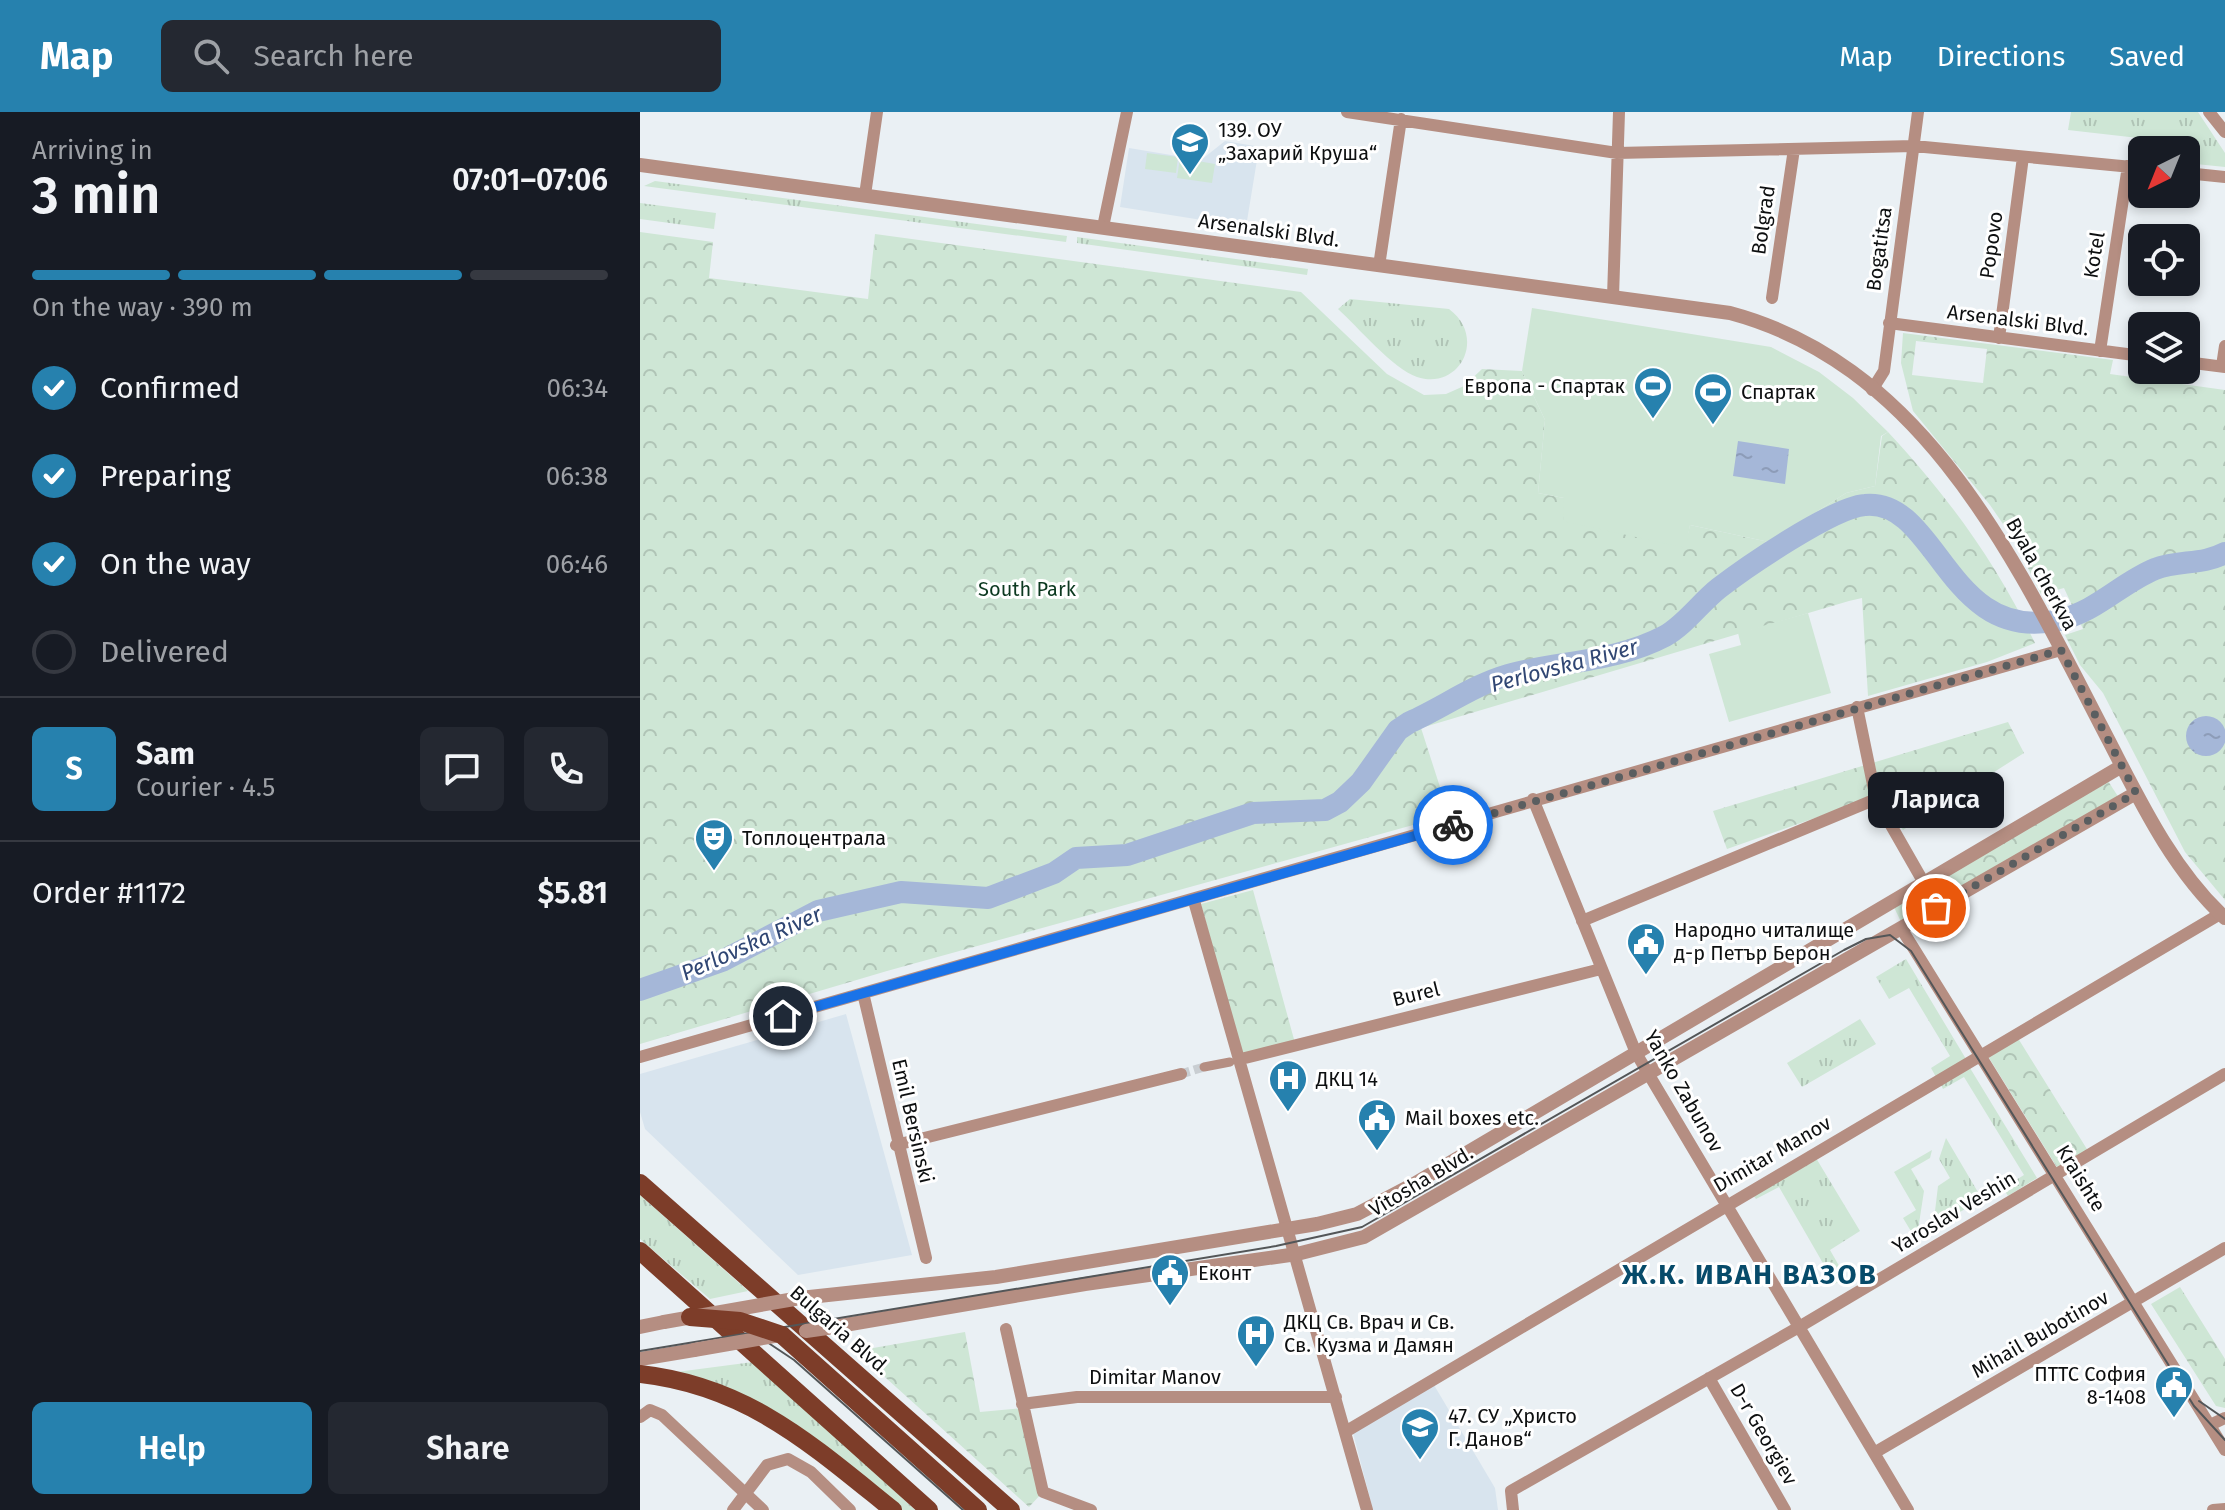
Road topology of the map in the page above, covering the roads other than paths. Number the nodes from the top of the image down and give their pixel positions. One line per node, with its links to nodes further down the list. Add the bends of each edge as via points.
1 (877, 112): 17 (street)
2 (1127, 112): 19 (street)
3 (1347, 112): 7 (street)
4 (1619, 112): 11 (street)
5 (1918, 112): 9 (street, Bogatitsa)
6 (2209, 112): 8 (street)
7 (1401, 119): 11 (street); 20 (street)
8 (2225, 132)
9 (1914, 146): 10 (street); 12 (street); 23 (street, Bogatitsa)
10 (1794, 149): 11 (street); 22 (street, Bolgrad)
11 (1617, 153): 21 (street)
12 (2023, 157): 14 (street); 24 (street, Popovo)
13 (640, 165): 17 (street, Arsenalski Blvd.)
14 (2128, 166)
15 (2200, 174): 16 (street)
16 (2225, 177)
17 (865, 195): 19 (street, Arsenalski Blvd.)
18 (2128, 204): 26 (street, Kotel)
19 (1103, 227): 20 (street, Arsenalski Blvd.)
20 (1379, 266): 21 (street, Arsenalski Blvd.)
21 (1613, 297): 30 (street, Arsenalski Blvd., via 1765,323 1802,340)
22 (1772, 298)
23 (1889, 323): 24 (street, Arsenalski Blvd.); 30 (street, Bogatitsa, via 1884,371)
24 (1999, 338): 26 (street, Arsenalski Blvd.)
25 (2225, 346): 29 (street)
26 (2100, 351): 27 (street, Arsenalski Blvd.)
27 (2128, 354)
28 (2200, 364): 29 (street)
29 (2223, 367)
30 (1872, 390): 31 (street, Byala cherkva, via 1964,484 2006,545)
31 (2058, 644): 32 (street); 33 (street, Byala cherkva)
32 (1857, 707): 35 (street); 36 (street)
33 (2122, 766): 34 (street, Byala cherkva); 37 (street, Vitosha Blvd.)
34 (2136, 793): 39 (street, Byala cherkva, via 2166,846); 41 (street, Vitosha Blvd.)
35 (1533, 799): 38 (street); 40 (street, Yanko Zabunov)
36 (1876, 799): 37 (street); 40 (street)
37 (1924, 883): 44 (street, Vitosha Blvd.)
38 (1194, 901): 43 (street); 47 (street)
39 (2223, 916): 45 (street, Dimitar Manov)
40 (1582, 921): 42 (street, Yanko Zabunov)
41 (1901, 928): 45 (street, Kraishte); 49 (street, Vitosha Blvd.)
42 (1601, 969): 44 (street, Yanko Zabunov); 47 (street, Burel)
43 (863, 993): 46 (street); 52 (street, Emil Bersinski)
44 (1636, 1053): 49 (street, Yanko Zabunov); 56 (street, Vitosha Blvd., via 1373,1207)
45 (1981, 1056): 53 (street, Kraishte); 55 (street, Dimitar Manov)
46 (640, 1057)
47 (1235, 1060): 48 (street, Burel); 56 (street)
48 (1204, 1067)
49 (1647, 1072): 55 (street, Yanko Zabunov); 59 (street, Vitosha Blvd., via 1388,1226 1341,1245)
50 (1181, 1074): 52 (street)
51 (2225, 1074): 53 (street, Yaroslav Veshin)
52 (896, 1145): 60 (street, Emil Bersinski)
53 (2055, 1175): 61 (street, Kraishte); 64 (street, Yaroslav Veshin)
54 (640, 1183): 88 (main road, Bulgaria Blvd.)
55 (1726, 1204): 64 (street, Yanko Zabunov); 75 (street, Dimitar Manov)
56 (1290, 1229): 59 (street); 62 (street, Vitosha Blvd., bridge, via 996,1277 800,1298)
57 (2225, 1248): 61 (street, Mihail Bubotinov)
58 (640, 1251): 86 (main road)
59 (1297, 1254): 66 (street, Vitosha Blvd., bridge); 70 (street)
60 (926, 1258)
61 (2133, 1302): 74 (street, Kraishte); 77 (street, Mihail Bubotinov)
62 (690, 1317): 63 (street, Vitosha Blvd., bridge); 66 (main road, bridge, via 740,1321)
63 (640, 1327)
64 (1799, 1327): 69 (street, Yaroslav Veshin); 77 (street, Yanko Zabunov)
65 (1006, 1329): 71 (street)
66 (782, 1335): 67 (street, Vitosha Blvd., bridge); 87 (main road)
67 (640, 1359)
68 (640, 1374): 78 (main road, via 707,1387 766,1413)
69 (1709, 1378): 91 (street, Yaroslav Veshin, via 1511,1491); 92 (street, D-r Georgiev)
70 (1336, 1397): 71 (street, Dimitar Manov, via 1077,1397); 75 (street)
71 (1022, 1404): 89 (street, via 1043,1492)
72 (645, 1414): 79 (street, via 662,1415)
73 (2225, 1418): 74 (street)
74 (2210, 1425): 76 (street, Kraishte)
75 (1345, 1432): 90 (street)
76 (2225, 1450)
77 (1874, 1453): 93 (street, Yanko Zabunov)
78 (863, 1486): 80 (street); 85 (main road)
79 (746, 1492): 80 (street, via 777,1460 799,1463); 82 (street); 83 (street)
80 (836, 1495): 84 (street)
81 (2225, 1509): 94 (street)
82 (733, 1510)
83 (763, 1510)
84 (850, 1510)
85 (893, 1510)
86 (929, 1510)
87 (978, 1510)
88 (1011, 1510)
89 (1091, 1510)
90 (1367, 1510)
91 (1513, 1510)
92 (1785, 1510)
93 (1908, 1510)
94 (2213, 1510)

